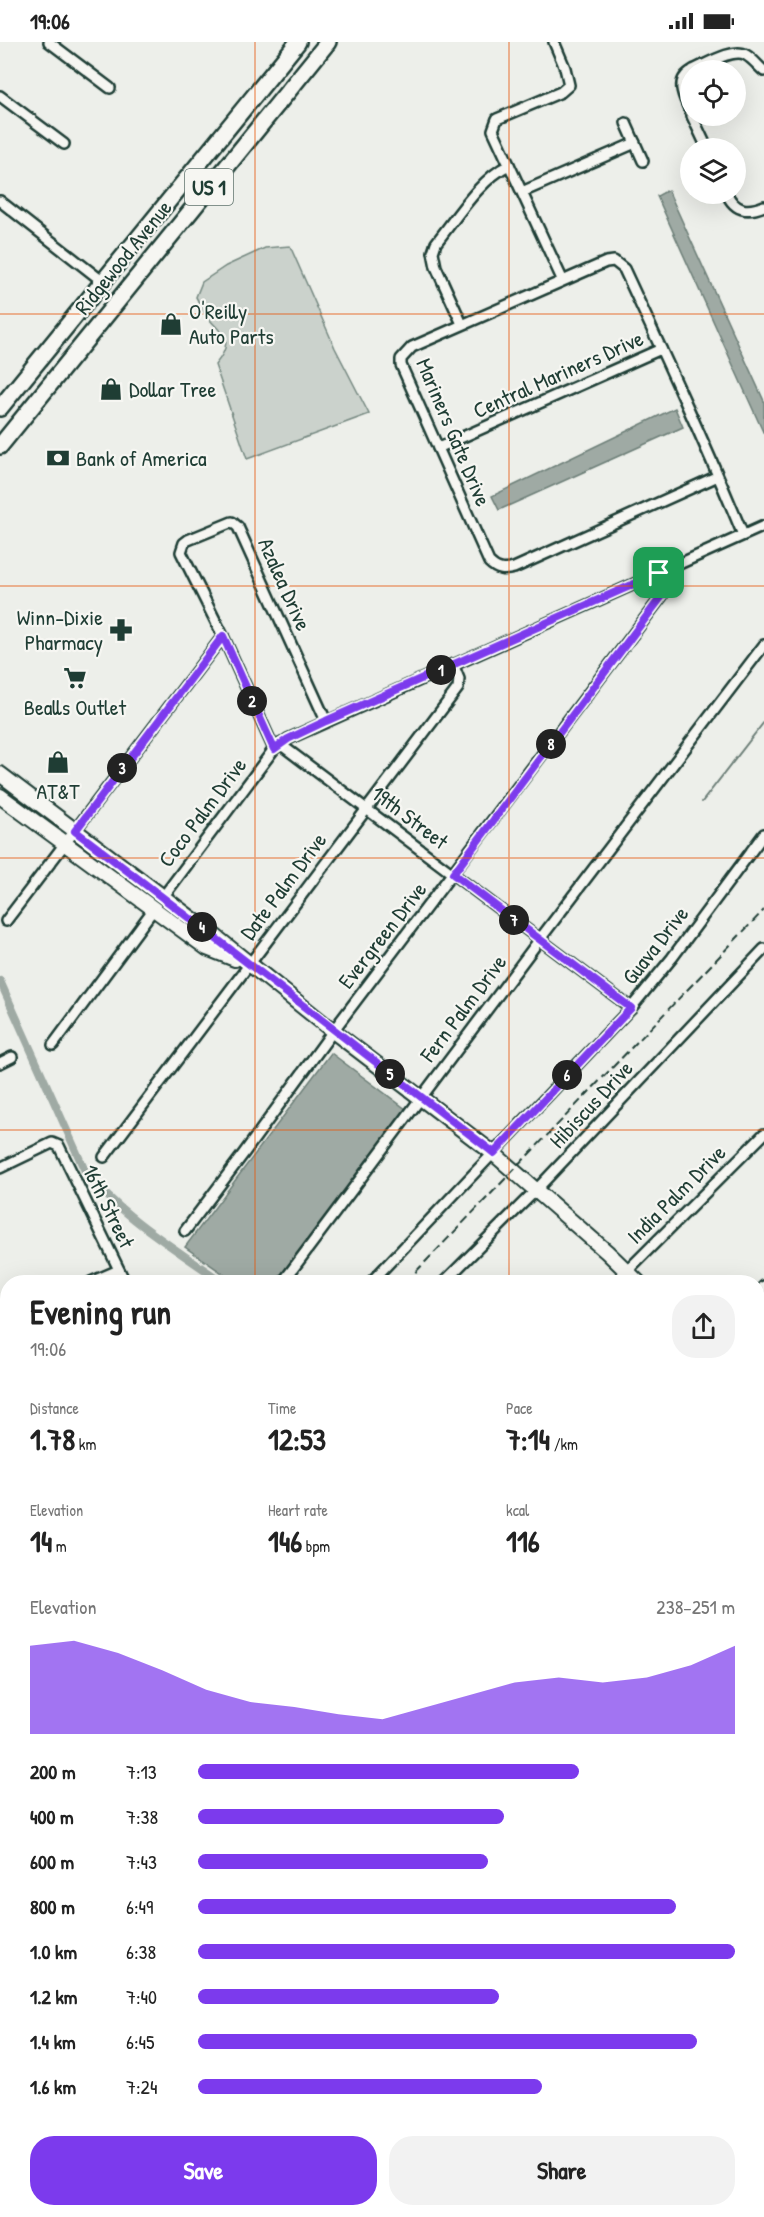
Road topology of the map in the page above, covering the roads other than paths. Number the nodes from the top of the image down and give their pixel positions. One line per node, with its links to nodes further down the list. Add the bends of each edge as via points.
1 (49, 42): 8 (street)
2 (298, 42): 6 (main road, Ridgewood Avenue / US 1)
3 (328, 42): 15 (main road, Ridgewood Avenue / US 1)
4 (554, 42): 14 (street, via 569,84 561,92 494,122 494,133)
5 (716, 60): 7 (street, via 740,52)
6 (282, 61): 15 (main road, via 285,73 279,90 212,173); 20 (main road, Ridgewood Avenue / US 1)
7 (764, 71)
8 (110, 88)
9 (0, 96): 12 (street)
10 (626, 123): 11 (street)
11 (635, 143): 13 (street); 16 (street)
12 (64, 144)
13 (644, 161)
14 (509, 165): 16 (street); 24 (street, via 487,180 433,252)
15 (209, 187): 23 (main road, Ridgewood Avenue / US 1)
16 (522, 192): 21 (street)
17 (0, 201): 22 (street)
18 (734, 204): 19 (street, via 747,211)
19 (764, 206)
20 (137, 238): 22 (main road, Ridgewood Avenue / US 1); 23 (main road, via 130,257 118,272)
21 (562, 279): 24 (street, Mariners Gate Drive); 26 (street, Mariners Gate Drive, via 606,262 619,264)
22 (102, 281): 25 (main road, via 104,296); 27 (main road, Ridgewood Avenue / US 1)
23 (121, 295): 25 (main road, Ridgewood Avenue / US 1)
24 (462, 324): 29 (street, Mariners Gate Drive, via 412,347 401,359)
25 (91, 332): 28 (main road, Ridgewood Avenue / US 1)
26 (661, 350): 29 (street, Central Mariners Drive); 30 (street, Mariners Gate Drive)
27 (0, 408)
28 (0, 446)
29 (438, 448): 30 (street, Mariners Gate Drive, via 489,562 506,570)
30 (718, 476): 32 (street, Mariners Gate Drive)
31 (764, 526): 32 (street, Coco Palm Drive)
32 (744, 535): 34 (street, Coco Palm Drive)
33 (181, 552): 35 (street, 19th Street); 38 (street, Azalea Drive, via 184,543 198,535 232,522 238,527)
34 (659, 573): 37 (street, Coco Palm Drive); 46 (street, Evergreen Drive, via 664,587 662,596)
35 (223, 636): 39 (street, 19th Street); 43 (street)
36 (764, 645): 50 (street, Fern Palm Drive)
37 (453, 664): 38 (street, Coco Palm Drive); 42 (street, Date Palm Drive, via 459,678 458,688)
38 (326, 721): 39 (street, Coco Palm Drive)
39 (277, 747): 42 (street, 19th Street); 47 (street, Coco Palm Drive)
40 (0, 774): 43 (main road)
41 (0, 796): 45 (main road)
42 (366, 808): 46 (street, 19th Street); 52 (street, Date Palm Drive)
43 (75, 831): 45 (street); 47 (main road)
44 (764, 834): 53 (street, Guava Drive)
45 (64, 844): 48 (main road); 49 (street)
46 (453, 874): 50 (street, 19th Street); 54 (street, Evergreen Drive)
47 (163, 897): 52 (main road)
48 (153, 910): 52 (main road, via 207,948); 55 (street)
49 (6, 921)
50 (540, 939): 53 (street, 19th Street); 58 (street, Fern Palm Drive)
51 (764, 949): 63 (street, Hibiscus Drive)
52 (248, 964): 54 (main road); 61 (street, Date Palm Drive)
53 (631, 1008): 60 (street, Guava Drive)
54 (333, 1031): 58 (main road); 64 (street, Evergreen Drive)
55 (53, 1045)
56 (12, 1057): 57 (street)
57 (0, 1063)
58 (420, 1098): 60 (main road); 69 (street, Fern Palm Drive)
59 (764, 1134): 66 (street, India Palm Drive)
60 (494, 1153): 63 (main road); 70 (street, Guava Drive)
61 (104, 1157)
62 (0, 1168): 65 (street, 16th Street, via 52,1143 58,1146)
63 (536, 1190): 66 (main road); 71 (street, Hibiscus Drive)
64 (184, 1231)
65 (119, 1270): 67 (street); 68 (street, 16th Street)
66 (627, 1272): 72 (street, India Palm Drive); 73 (main road)
67 (107, 1275)
68 (122, 1275)
69 (288, 1275)
70 (377, 1275)
71 (451, 1275)
72 (624, 1275)
73 (630, 1275)

